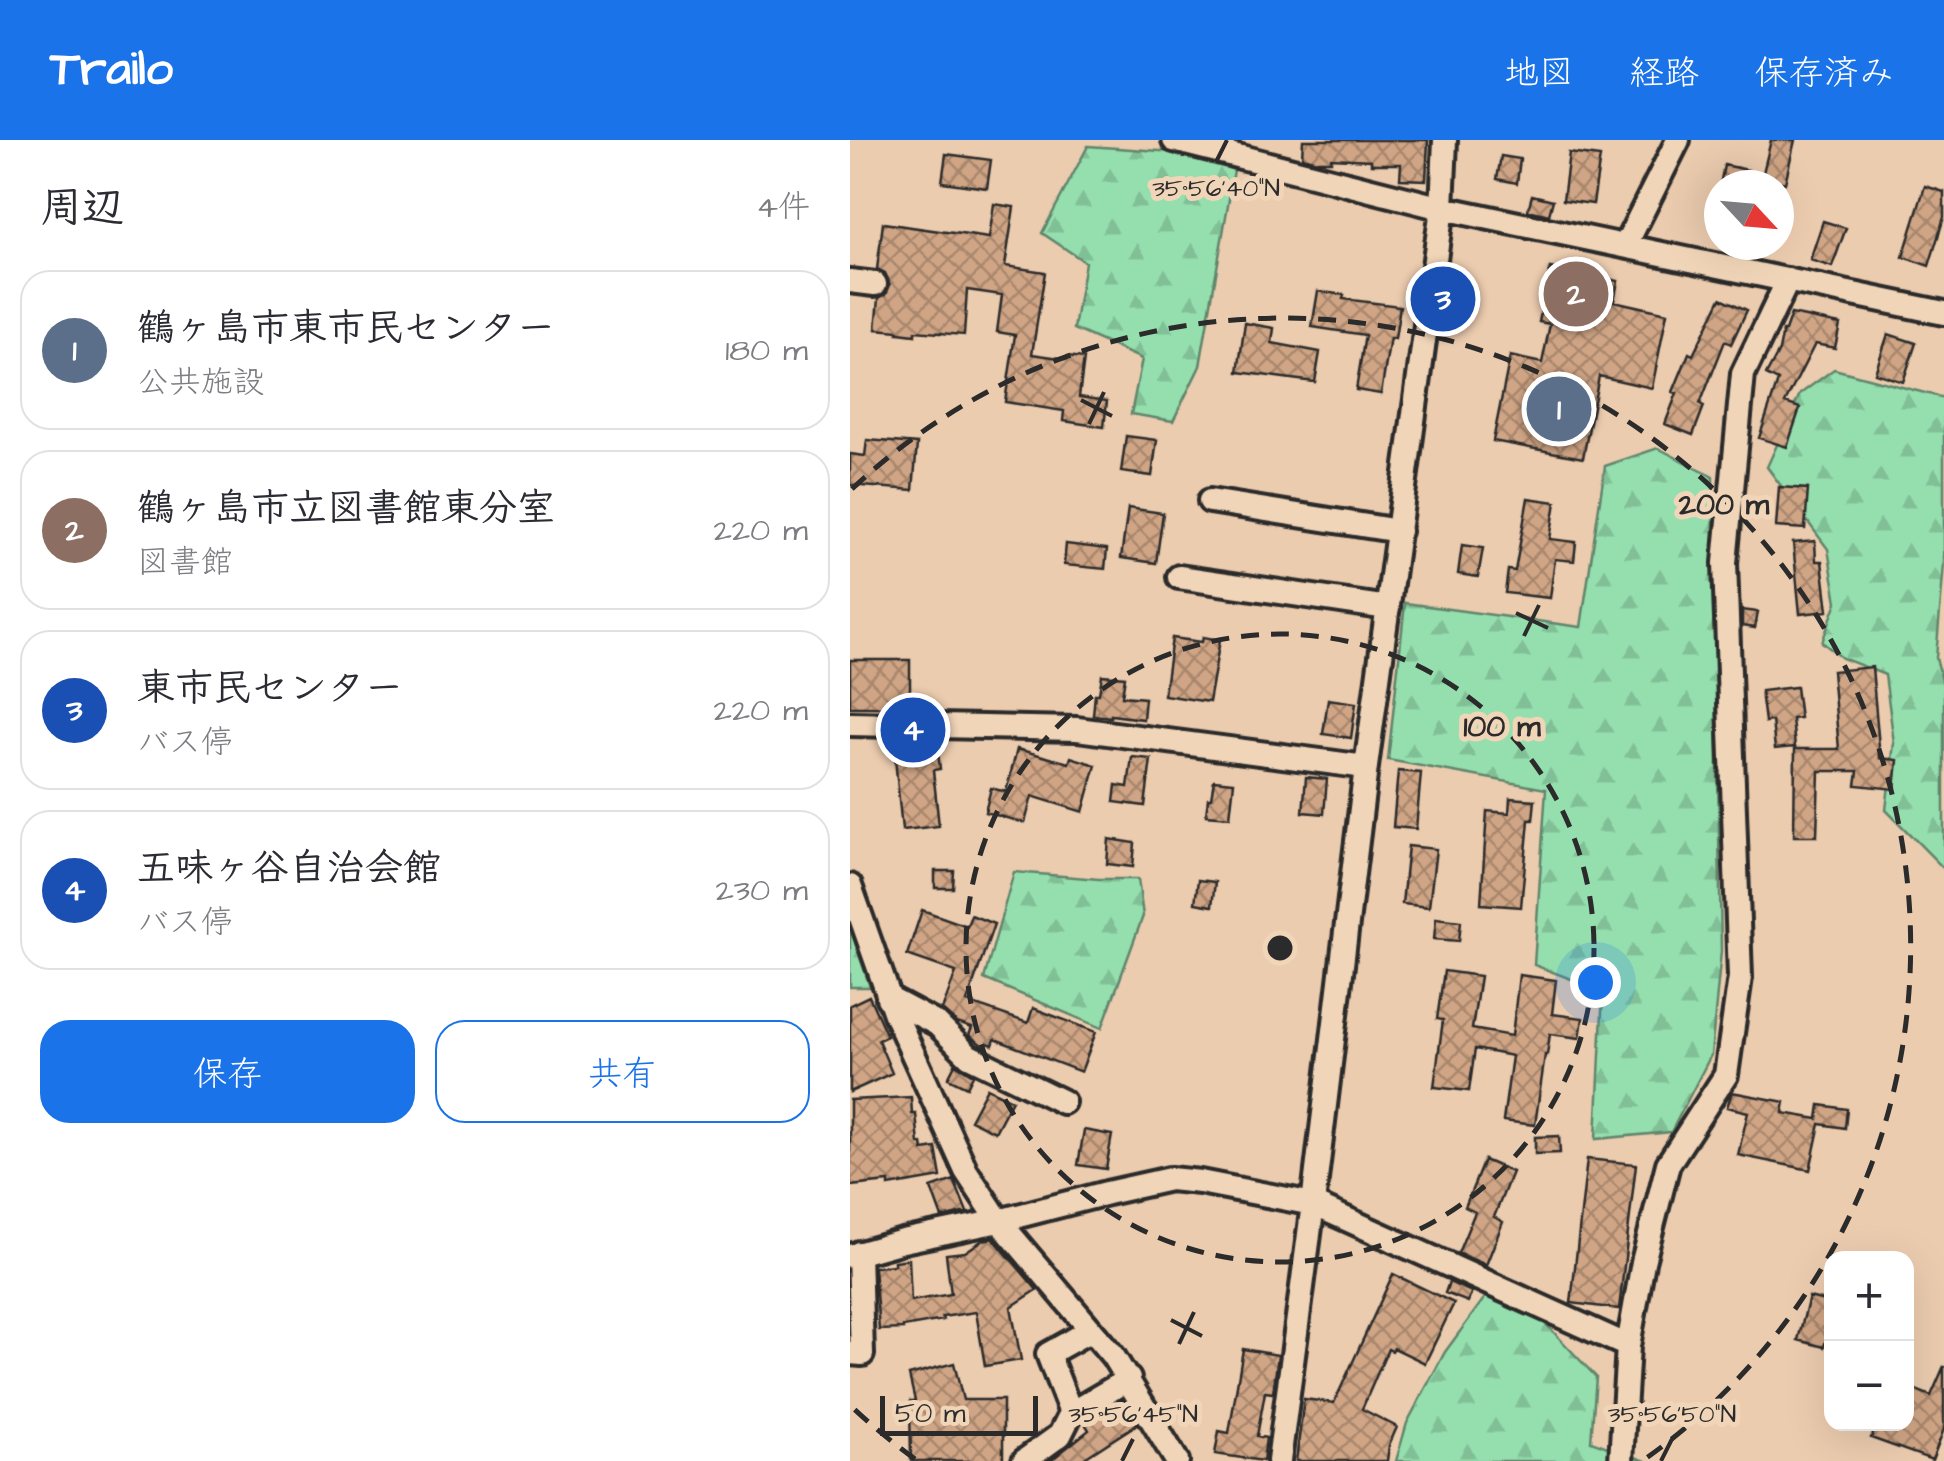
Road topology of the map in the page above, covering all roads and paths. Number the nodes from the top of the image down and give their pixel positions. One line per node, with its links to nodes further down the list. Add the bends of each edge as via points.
1 (1174, 140): 4 (street)
2 (1445, 140): 4 (street)
3 (1678, 140): 5 (street)
4 (1442, 208): 5 (street); 11 (street)
5 (1624, 246): 6 (street)
6 (1788, 280): 9 (street); 23 (street, via 1742,374 1725,563 1740,977 1726,1075 1668,1164)
7 (850, 281): 8 (street)
8 (875, 284)
9 (1944, 313)
10 (1210, 500): 11 (street)
11 (1398, 531): 13 (street)
12 (1179, 577): 13 (street)
13 (1388, 608): 15 (street)
14 (850, 724): 15 (street, via 1077,729)
15 (1366, 767): 19 (street)
16 (850, 886): 17 (street)
17 (888, 998): 18 (street, via 938,1024 969,1056); 20 (street, via 966,1171)
18 (1064, 1102)
19 (1313, 1204): 20 (street, via 1170,1179); 23 (street); 29 (street)
20 (999, 1221): 21 (street); 22 (street)
21 (854, 1254): 24 (street, via 862,1354)
22 (1091, 1330): 25 (street); 26 (street, via 1048,1354)
23 (1628, 1346): 30 (street)
24 (850, 1353)
25 (1129, 1379): 26 (street); 28 (street)
26 (1071, 1413): 27 (street, via 1060,1435)
27 (1024, 1461)
28 (1178, 1461)
29 (1279, 1461)
30 (1621, 1461)

